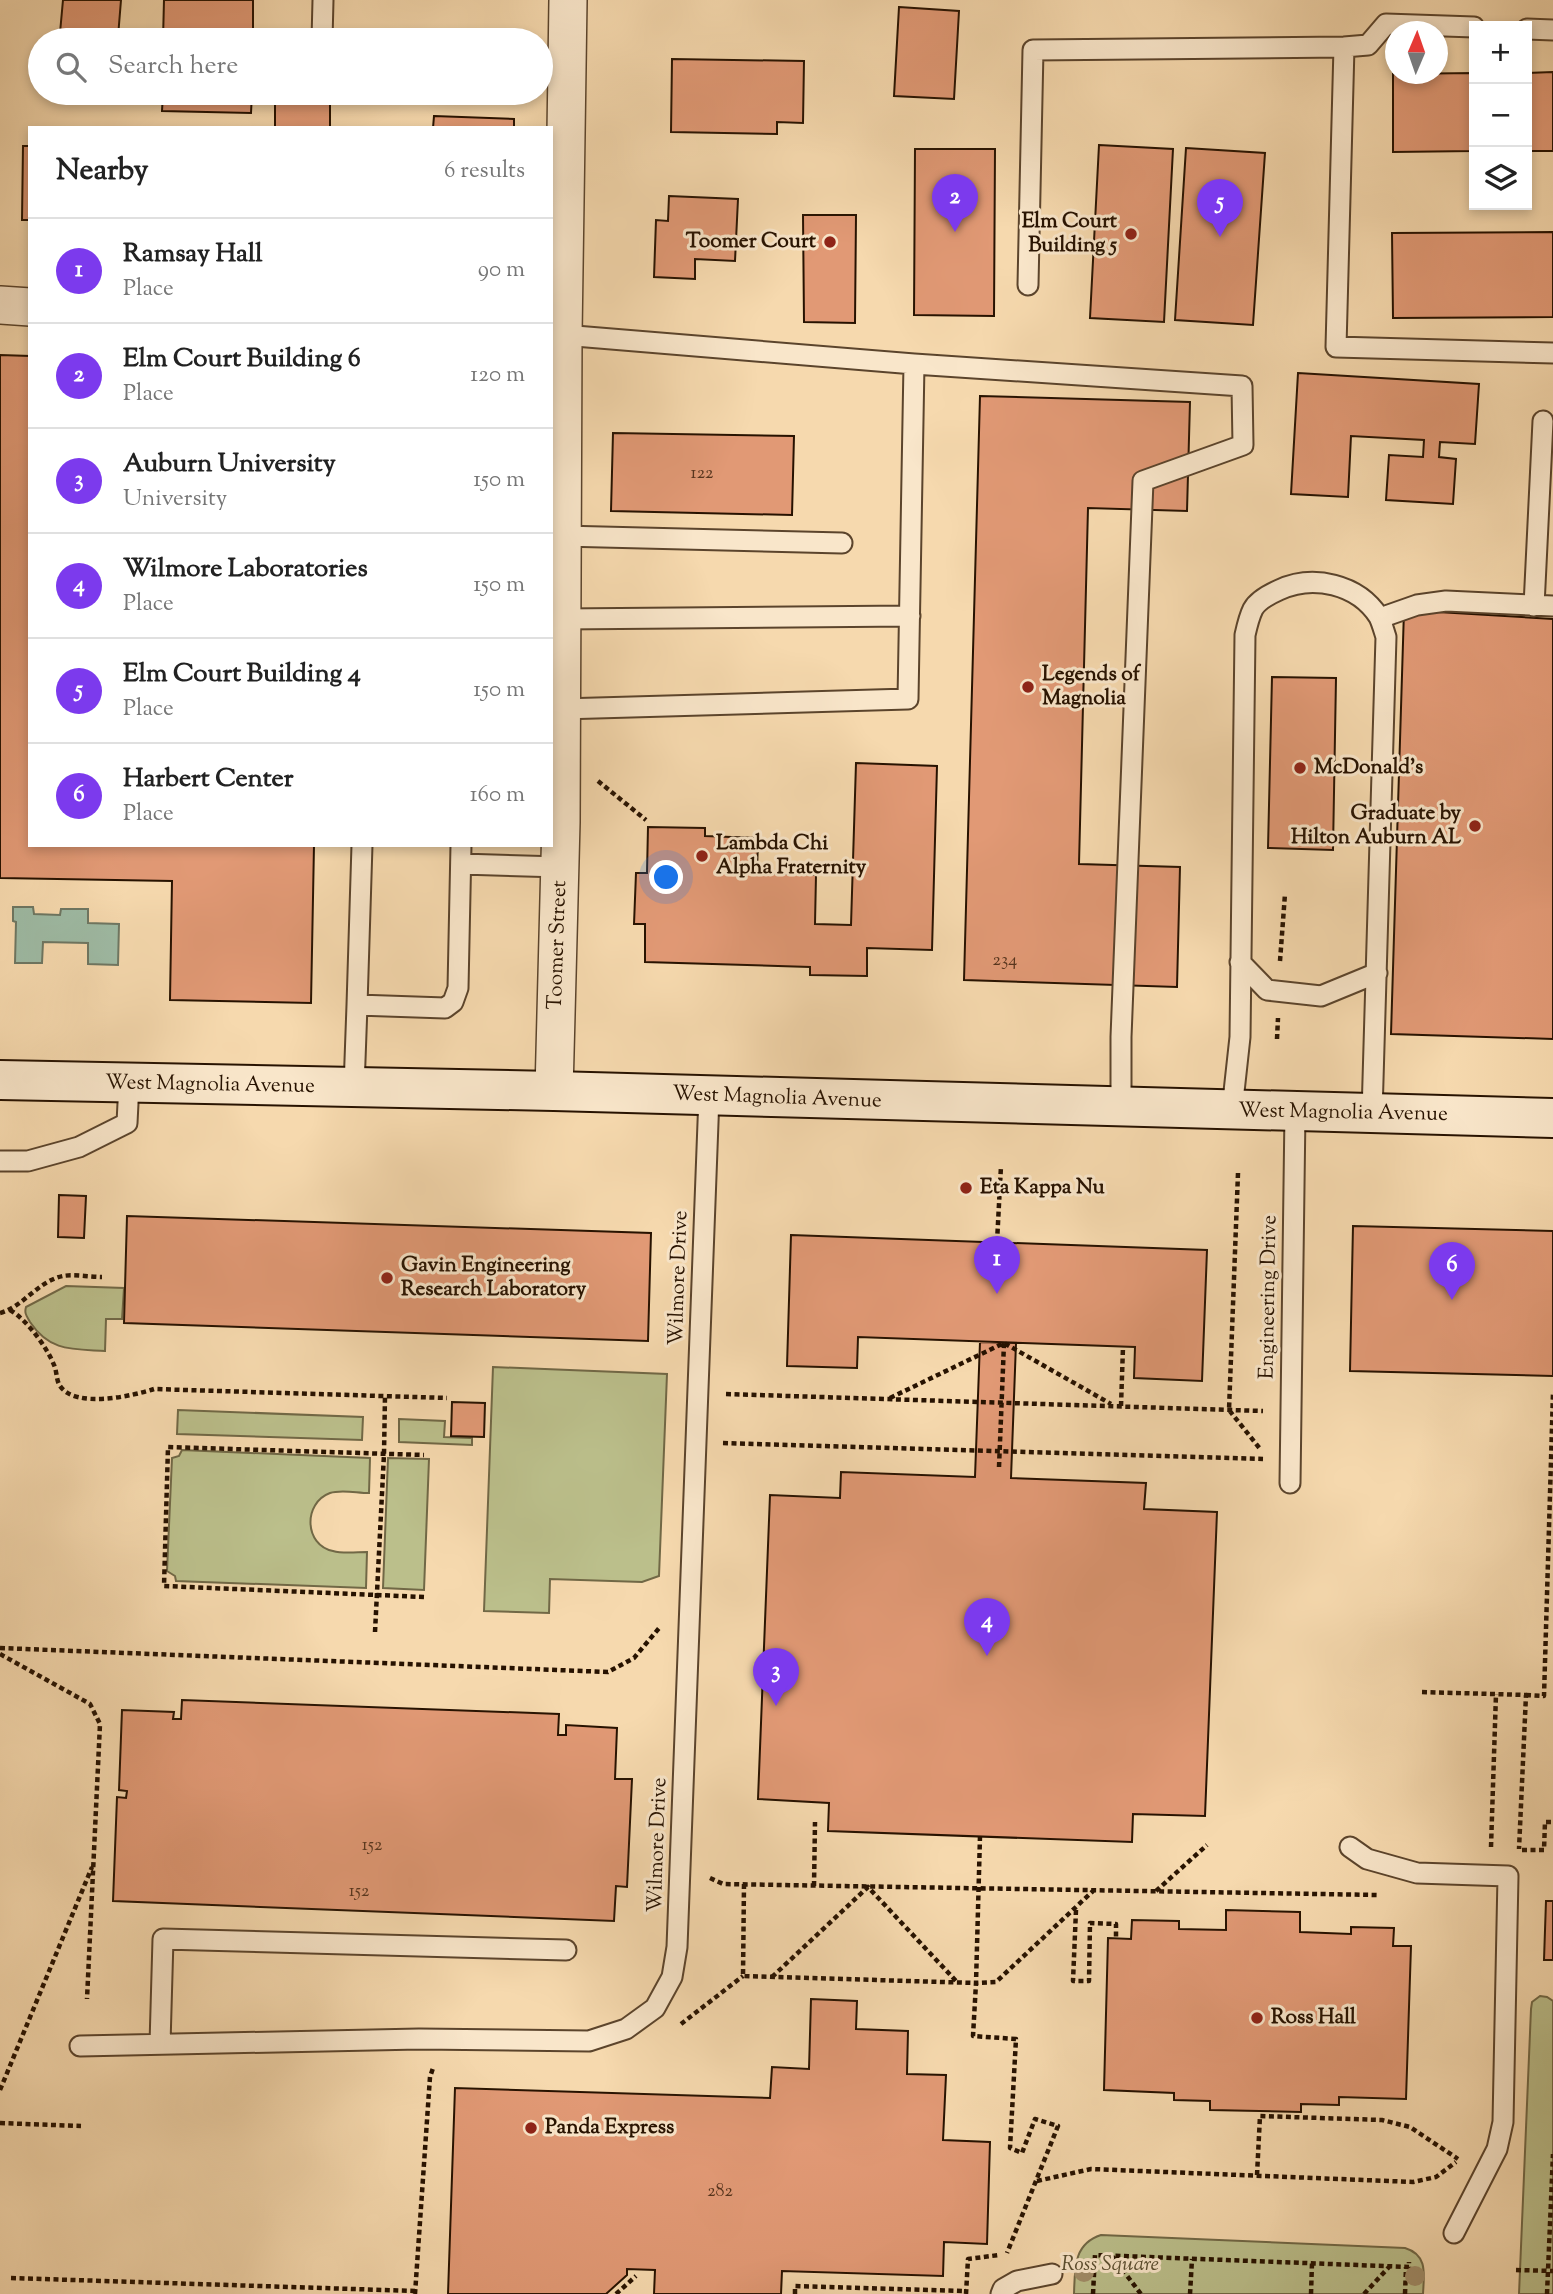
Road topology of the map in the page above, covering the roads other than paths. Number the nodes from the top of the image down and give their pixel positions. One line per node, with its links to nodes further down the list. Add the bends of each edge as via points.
1 (323, 0): 4 (lane)
2 (568, 0): 11 (street, Toomer Street)
3 (1469, 27): 7 (lane, via 1386,24 1368,44)
4 (323, 28)
5 (1532, 29): 6 (lane)
6 (1553, 30)
7 (1344, 47): 8 (lane, via 1034,50); 12 (lane, via 1336,346)
8 (1028, 285)
9 (0, 305): 10 (street)
10 (28, 307)
11 (557, 334): 13 (lane); 15 (street, Toomer Street)
12 (1553, 353)
13 (914, 364): 18 (lane); 33 (lane, via 1242,386 1243,445 1143,481)
14 (1543, 421): 17 (lane)
15 (562, 536): 16 (lane); 20 (street, Toomer Street)
16 (842, 543)
17 (1544, 606): 19 (lane, via 1446,601)
18 (910, 616): 20 (lane); 21 (lane, via 908,699)
19 (1380, 618): 25 (lane, via 1362,598 1315,581 1290,584 1254,607 1245,635); 26 (lane, via 1387,637)
20 (562, 619): 21 (street, Toomer Street)
21 (561, 709): 24 (street, Toomer Street)
22 (362, 847): 27 (lane)
23 (461, 855): 24 (lane); 27 (lane, via 458,989 453,1002 445,1008)
24 (560, 867): 31 (street, Toomer Street)
25 (1240, 962): 26 (lane, via 1267,990 1321,996); 34 (lane, via 1240,1037)
26 (1377, 973): 36 (lane)
27 (357, 1005): 30 (lane)
28 (0, 1080): 29 (street, West Magnolia Avenue)
29 (129, 1083): 30 (street, West Magnolia Avenue); 38 (lane, via 127,1123 79,1147 29,1161)
30 (354, 1088): 31 (street, West Magnolia Avenue)
31 (554, 1091): 32 (street, West Magnolia Avenue)
32 (709, 1096): 33 (street, West Magnolia Avenue); 42 (lane, Wilmore Drive, via 677,1947 672,1977 655,2008 626,2029 589,2041)
33 (1121, 1107): 34 (street, West Magnolia Avenue)
34 (1232, 1110): 35 (street, West Magnolia Avenue)
35 (1295, 1112): 36 (street, West Magnolia Avenue); 39 (lane, Engineering Drive)
36 (1372, 1114): 37 (street, West Magnolia Avenue)
37 (1553, 1118)
38 (0, 1161)
39 (1290, 1483)
40 (1350, 1847): 44 (lane, via 1367,1859 1417,1873 1507,1876 1503,2122 1497,2149)
41 (566, 1950): 42 (lane, via 163,1940)
42 (160, 2044): 43 (lane, Wilmore Drive)
43 (80, 2046)
44 (1454, 2234)
45 (1052, 2274): 46 (lane, via 1017,2281)
46 (1001, 2294)

